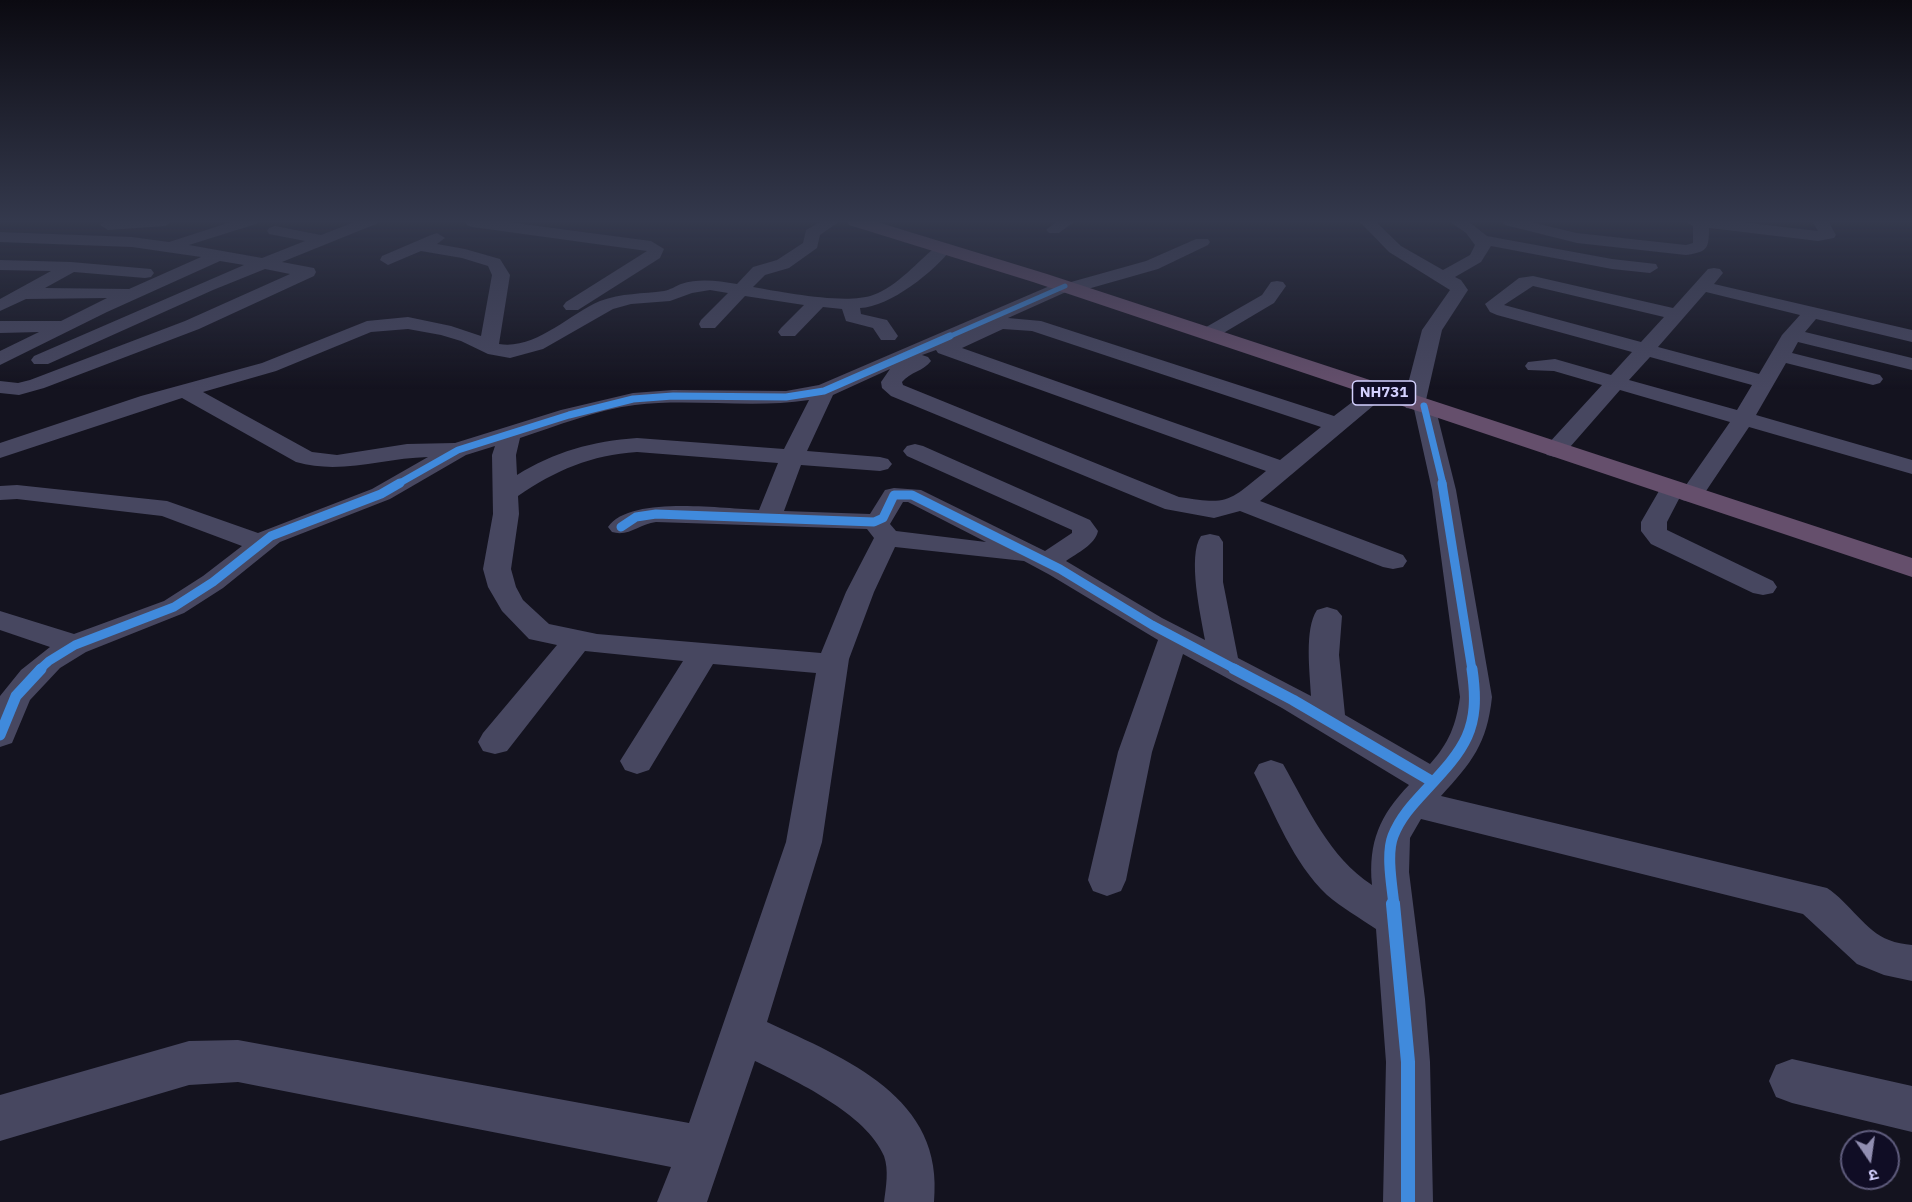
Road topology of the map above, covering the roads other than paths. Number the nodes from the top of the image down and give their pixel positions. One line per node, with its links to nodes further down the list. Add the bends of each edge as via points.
1 (52, 277): 17 (street)
2 (170, 277): 15 (street)
3 (230, 277): 27 (street)
4 (297, 277): 32 (street)
5 (501, 277): 33 (street)
6 (617, 277): 33 (street)
7 (753, 277): 14 (street)
8 (911, 277): 19 (street, via 880,299)
9 (1037, 277): 13 (highway, NH731)
10 (1106, 277): 13 (street)
11 (1445, 277): 48 (street, via 1459,290 1432,330)
12 (1277, 286): 28 (street, via 1268,299)
13 (1068, 287): 28 (highway, NH731); 46 (street)
14 (739, 290): 18 (street); 23 (street); 33 (street, via 701,285 670,296 616,302 536,345 517,351)
15 (134, 293): 17 (street); 24 (street)
16 (0, 294): 17 (street)
17 (20, 294): 20 (street)
18 (819, 301): 19 (street); 26 (street)
19 (850, 304): 30 (street, via 853,317 880,324)
20 (0, 306)
21 (1812, 312): 22 (street, via 1707,280); 29 (street); 31 (street)
22 (1676, 314): 35 (street); 35 (street, via 1533,281 1525,282 1494,304 1503,311)
23 (708, 324)
24 (66, 326): 25 (street); 37 (street)
25 (0, 327)
26 (788, 332)
27 (102, 333): 32 (street); 38 (street)
28 (1208, 334): 47 (highway, NH731)
29 (1792, 334): 36 (street); 39 (street)
30 (888, 336)
31 (1912, 336)
32 (154, 340): 44 (street, via 27,387)
33 (495, 349): 45 (street, via 444,330 408,323 379,325 269,367)
34 (945, 349): 50 (street, via 1000,323 1034,325); 59 (street); 63 (street, via 900,371 891,382 893,388 1174,504 1214,510)
35 (1644, 350): 42 (street); 43 (street)
36 (1780, 356): 41 (street); 42 (street)
37 (0, 359)
38 (41, 360)
39 (1912, 363)
40 (1536, 366): 43 (street, via 1556,365)
41 (1873, 379)
42 (1765, 382): 49 (street)
43 (1617, 383): 49 (street); 53 (street)
44 (0, 387)
45 (185, 391): 52 (street, via 318,462); 54 (street)
46 (824, 391): 51 (street, via 786,397 681,395 633,399); 56 (street)
47 (1379, 391): 48 (highway, NH731); 50 (street)
48 (1419, 405): 53 (highway, NH731); 86 (street, via 1450,525 1476,697 1466,742)
49 (1743, 419): 58 (street); 60 (street)
50 (1338, 425): 59 (street)
51 (510, 432): 52 (street); 62 (street, via 504,455)
52 (458, 450): 68 (street, via 381,494 290,527)
53 (1555, 450): 60 (highway, NH731)
54 (0, 451)
55 (915, 451): 69 (street, via 1082,525 1084,536)
56 (793, 456): 57 (street); 62 (street, via 609,446 569,456); 64 (street)
57 (880, 464)
58 (1912, 467)
59 (1285, 470): 63 (street)
60 (1682, 492): 71 (highway, NH731); 72 (street, via 1654,522 1659,538)
61 (0, 493): 68 (street, via 167,509)
62 (507, 493): 76 (street, via 497,569 502,587 512,605 539,632)
63 (1242, 503): 70 (street)
64 (768, 518): 65 (street, via 656,514 636,517); 66 (street)
65 (621, 527)
66 (880, 529): 69 (street, via 905,542); 69 (street, via 894,495 906,494); 79 (street)
67 (1210, 542): 80 (street, via 1209,582)
68 (261, 543): 77 (street, via 194,597)
69 (1041, 559): 75 (street)
70 (1393, 561)
71 (1912, 568)
72 (1763, 587)
73 (1327, 616): 81 (street, via 1324,655)
74 (0, 620): 77 (street)
75 (1174, 637): 80 (street); 87 (street, via 1134,752)
76 (577, 641): 78 (street); 83 (street)
77 (75, 645): 82 (street, via 49,662 16,696)
78 (704, 653): 79 (street); 84 (street)
79 (833, 664): 90 (street, via 804,842)
80 (1224, 665): 81 (street)
81 (1329, 721): 86 (street)
82 (0, 735)
83 (495, 742)
84 (637, 761)
85 (1271, 773): 88 (street, via 1305,836 1334,876)
86 (1423, 793): 88 (street, via 1392,838 1390,873); 89 (street, via 1813,900 1870,951)
87 (1107, 880)
88 (1395, 920): 97 (street, via 1408,1062)
89 (1912, 963)
90 (743, 1033): 94 (street); 96 (street, via 826,1074 864,1098 893,1127 908,1156)
91 (1792, 1081): 92 (street)
92 (1912, 1109)
93 (0, 1118): 94 (street, via 189,1063 238,1061)
94 (702, 1149): 95 (street)
95 (682, 1202)
96 (909, 1202)
97 (1408, 1202)

